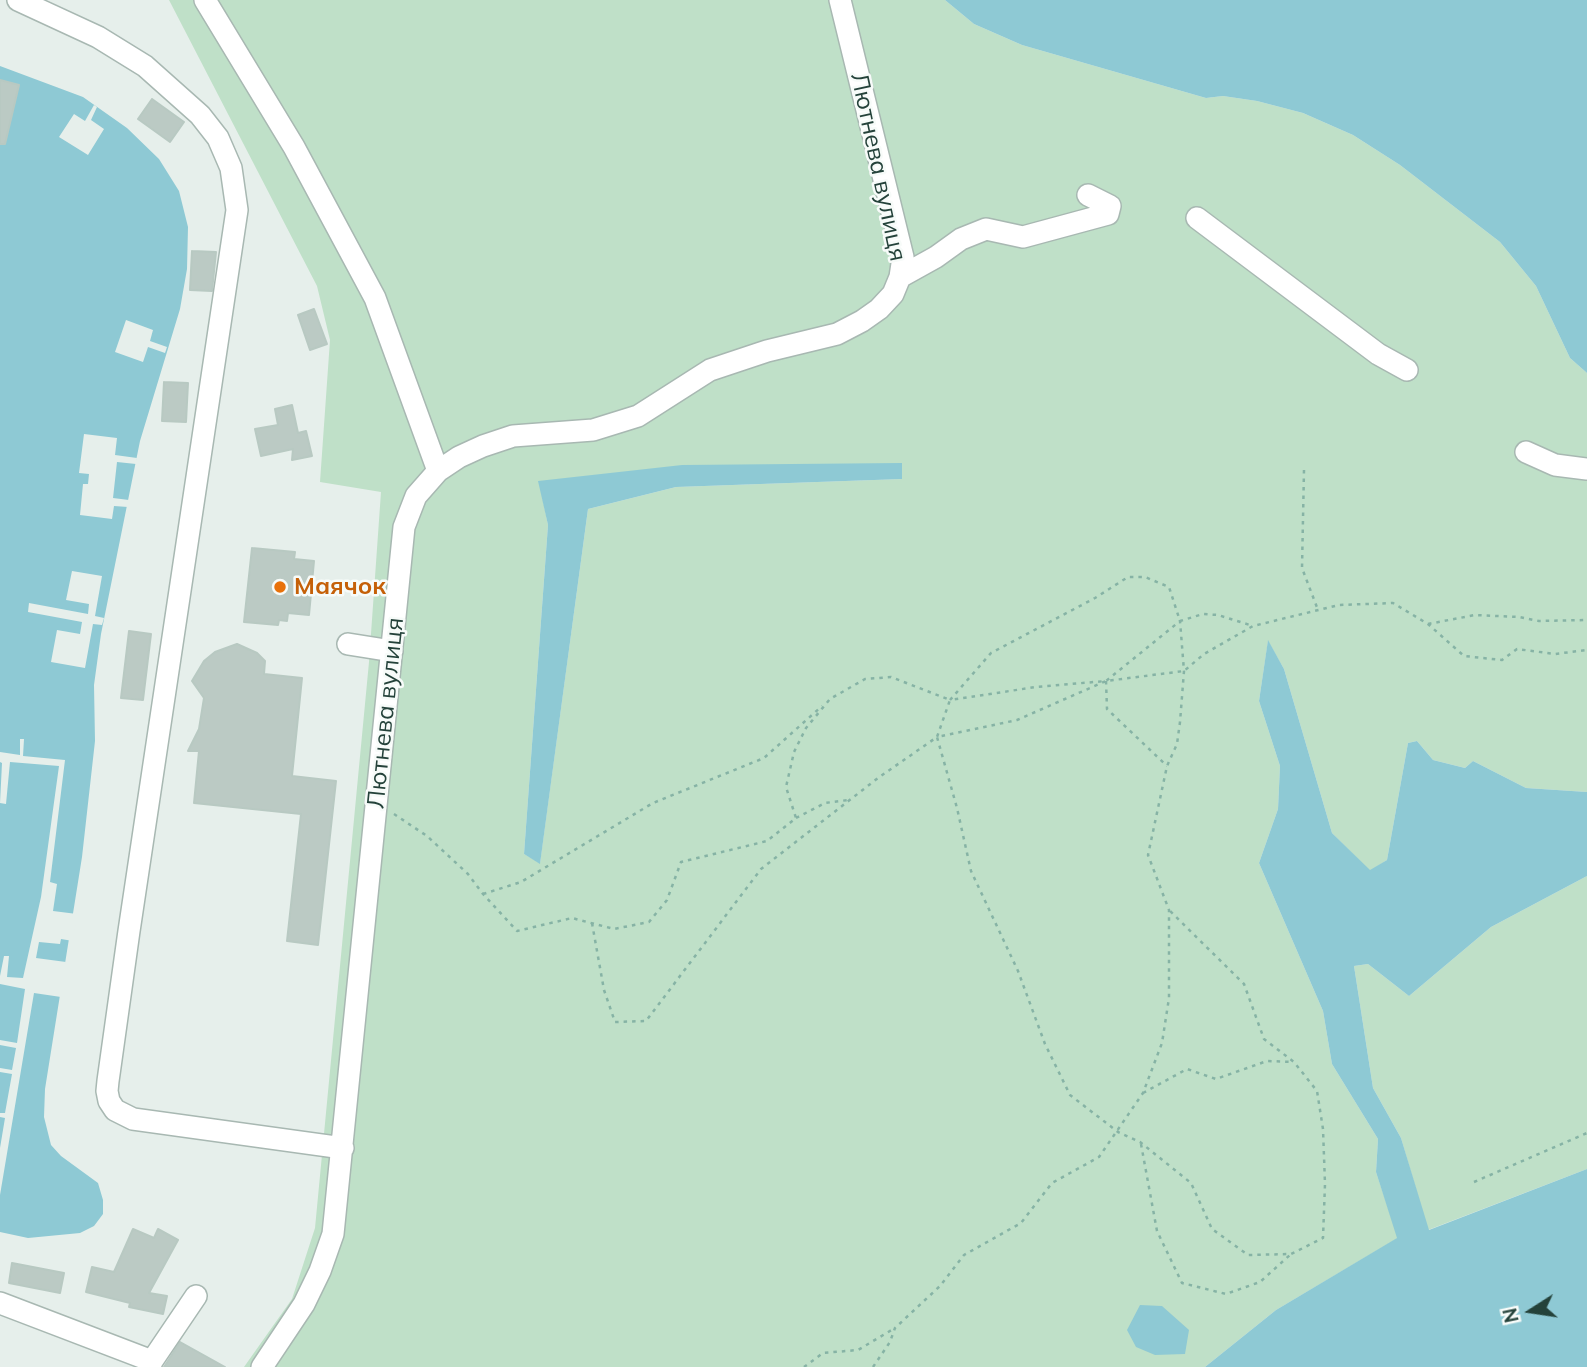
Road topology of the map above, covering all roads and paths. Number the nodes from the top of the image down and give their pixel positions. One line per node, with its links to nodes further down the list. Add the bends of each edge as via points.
1 (18, 0): 37 (street, via 98,37 145,66 200,115 218,138 231,167 237,210 129,931 109,1101 115,1110 133,1119)
2 (205, 0): 11 (street, via 294,148 375,298)
3 (840, 0): 6 (street, Лютнева вулиця, via 903,257)
4 (1088, 195): 6 (street, via 1110,206 1108,214 1023,237 986,229)
5 (1197, 218): 7 (street, via 1378,354)
6 (900, 277): 11 (street, Лютнева вулиця, via 879,309 837,334 710,370 638,416 615,425 513,436 459,457)
7 (1407, 370)
8 (1526, 452): 9 (street, via 1555,464)
9 (1587, 469)
10 (1304, 470): 12 (path, via 1302,568)
11 (438, 471): 19 (street, Лютнева вулиця, via 416,496 404,527)
12 (1318, 610): 15 (path, via 1392,603); 16 (path)
13 (1587, 620): 15 (path, via 1475,615)
14 (1180, 621): 16 (path, via 1218,615); 20 (path); 21 (path); 23 (path, via 1169,587 1145,577 1128,577 991,653)
15 (1428, 624): 18 (path, via 1464,656 1502,660 1517,649 1555,654)
16 (1253, 626): 20 (path)
17 (348, 644): 19 (street)
18 (1587, 650)
19 (392, 651): 27 (street, Лютнева вулиця)
20 (1184, 671): 21 (path); 25 (path, via 1177,744)
21 (1106, 681): 23 (path); 24 (path, via 1017,720); 25 (path, via 1107,709)
22 (830, 699): 23 (path, via 865,679 891,677); 28 (path, via 806,728 794,752 786,787); 29 (path, via 764,758 653,803 521,882)
23 (950, 699): 24 (path)
24 (937, 737): 26 (path); 34 (path, via 971,871 1018,971 1045,1044 1070,1095)
25 (1167, 766): 30 (path, via 1148,855)
26 (849, 800): 28 (path, via 825,803); 31 (path, via 761,869 646,1021 615,1022)
27 (377, 802): 29 (path, via 427,836); 37 (street, Лютнева вулиця)
28 (796, 818): 31 (path, via 768,841 681,862 667,900 649,922 614,929)
29 (483, 894): 31 (path, via 517,931 572,918)
30 (1169, 910): 32 (path, via 1244,984 1264,1039); 33 (path, via 1169,998 1163,1043)
31 (592, 923)
32 (1294, 1062): 33 (path, via 1267,1061 1216,1079 1187,1069); 39 (path, via 1317,1091 1324,1129 1325,1184 1323,1238)
33 (1143, 1093): 34 (path)
34 (1118, 1132): 36 (path); 42 (path, via 1099,1157 1052,1182 1021,1223 964,1255 940,1286)
35 (1587, 1133): 38 (path)
36 (1140, 1142): 39 (path, via 1191,1183 1212,1229 1248,1255); 39 (path, via 1157,1231 1182,1283 1226,1294 1260,1282)
37 (342, 1148): 44 (street, Лютнева вулиця, via 329,1247 304,1304)
38 (1474, 1182)
39 (1292, 1254)
40 (196, 1296): 43 (street)
41 (0, 1303): 43 (street)
42 (895, 1328): 45 (path, via 858,1350 822,1353); 46 (path)
43 (151, 1364)
44 (262, 1367)
45 (804, 1367)
46 (873, 1367)

